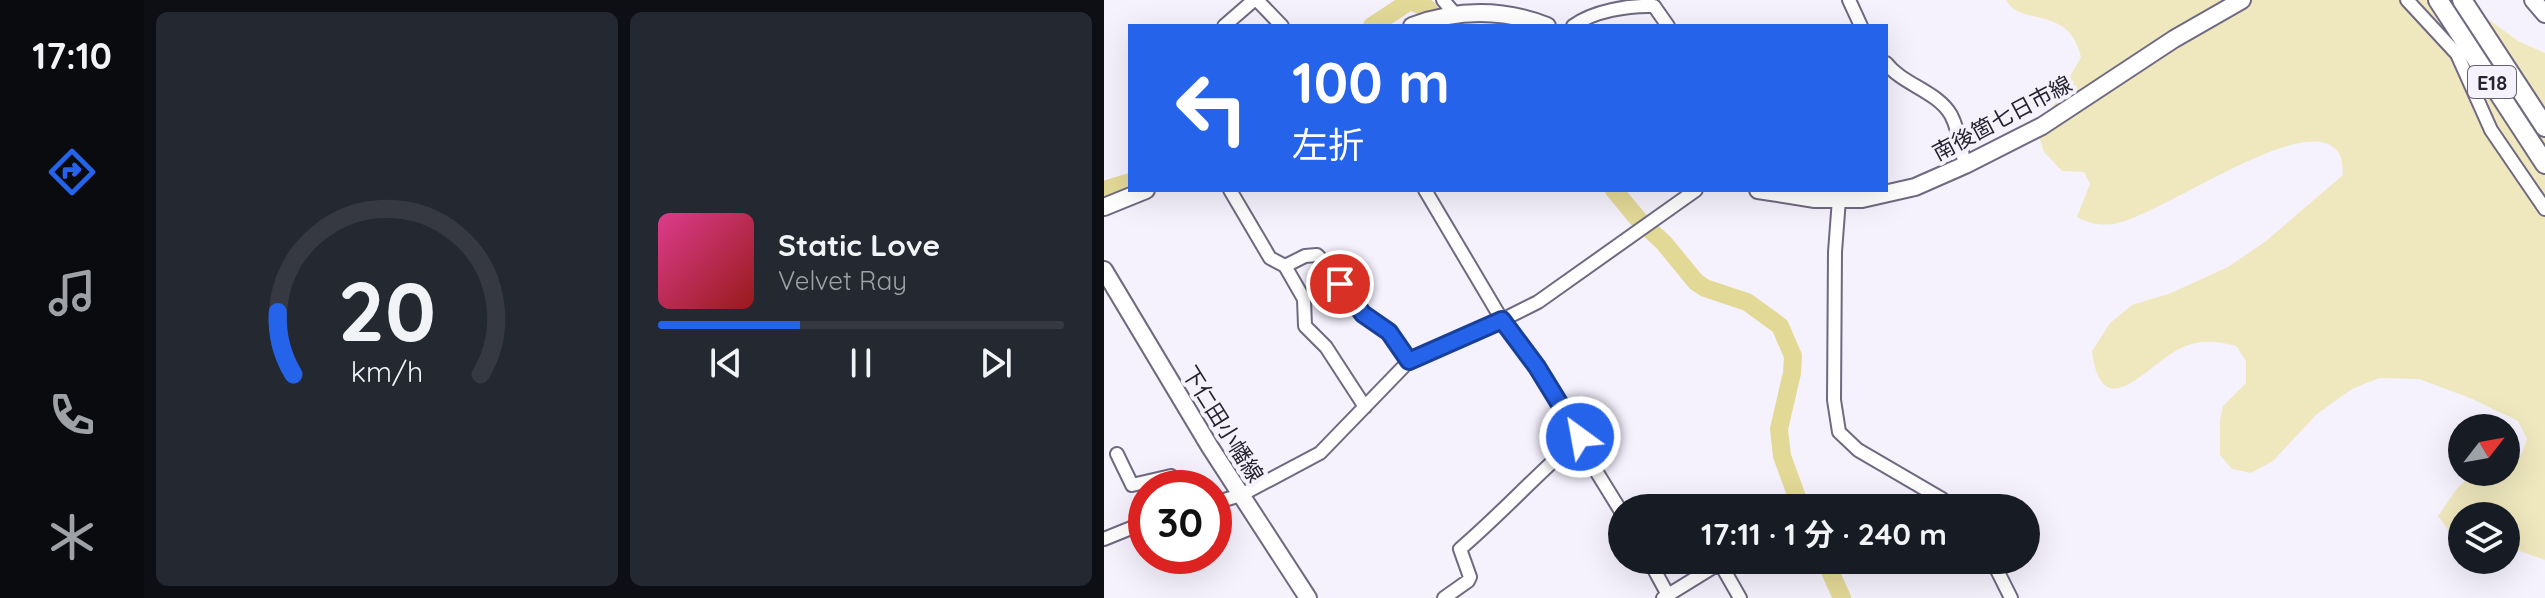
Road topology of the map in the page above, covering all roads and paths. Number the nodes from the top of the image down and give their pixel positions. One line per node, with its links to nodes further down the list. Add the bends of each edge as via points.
1 (1256, 0): 11 (street); 12 (street)
2 (1849, 0): 17 (street)
3 (2242, 0): 21 (main road, 南後箇七日市線, via 2062,114)
4 (2407, 0): 29 (street, via 2457,54 2491,130)
5 (2438, 0): 20 (highway, E18)
6 (2462, 0): 19 (highway, E18)
7 (2533, 0): 10 (main road)
8 (1641, 3): 15 (street); 16 (street, via 1654,6)
9 (1448, 10): 13 (main road); 14 (main road, via 1502,13)
10 (2545, 14)
11 (1226, 24)
12 (1280, 24)
13 (1419, 24)
14 (1540, 24)
15 (1578, 24)
16 (1667, 24)
17 (1860, 24)
18 (1888, 66): 21 (street, via 1942,104)
19 (2545, 127)
20 (2545, 164)
21 (1965, 165): 27 (main road, 南後箇七日市線, via 1893,194)
22 (1141, 192): 28 (main road)
23 (1231, 192): 30 (street, via 1270,258)
24 (1426, 192): 32 (street)
25 (1693, 192): 32 (street, via 1538,302)
26 (1770, 192): 27 (main road, 南後箇七日市線)
27 (1839, 199): 39 (street, via 1834,386 1839,432 1858,450)
28 (1104, 207)
29 (2545, 209)
30 (1285, 266): 33 (street, via 1317,255); 34 (street, via 1304,299 1305,326 1326,347)
31 (1104, 270): 40 (main road, 下仁田小幡線)
32 (1502, 320): 33 (street); 35 (street)
33 (1409, 361): 34 (street)
34 (1365, 407): 40 (street, via 1320,453)
35 (1580, 437): 38 (street); 48 (street, via 1460,549 1470,577)
36 (1117, 454): 37 (street)
37 (1128, 477)
38 (1610, 494)
39 (1933, 494)
40 (1241, 495): 41 (street); 47 (main road, 下仁田小幡線)
41 (1232, 498)
42 (1128, 529): 43 (street)
43 (1104, 539)
44 (1655, 574): 46 (street)
45 (1999, 574): 50 (street)
46 (1665, 596): 49 (street, via 1720,563)
47 (1308, 598)
48 (1444, 598)
49 (1740, 598)
50 (2011, 598)

